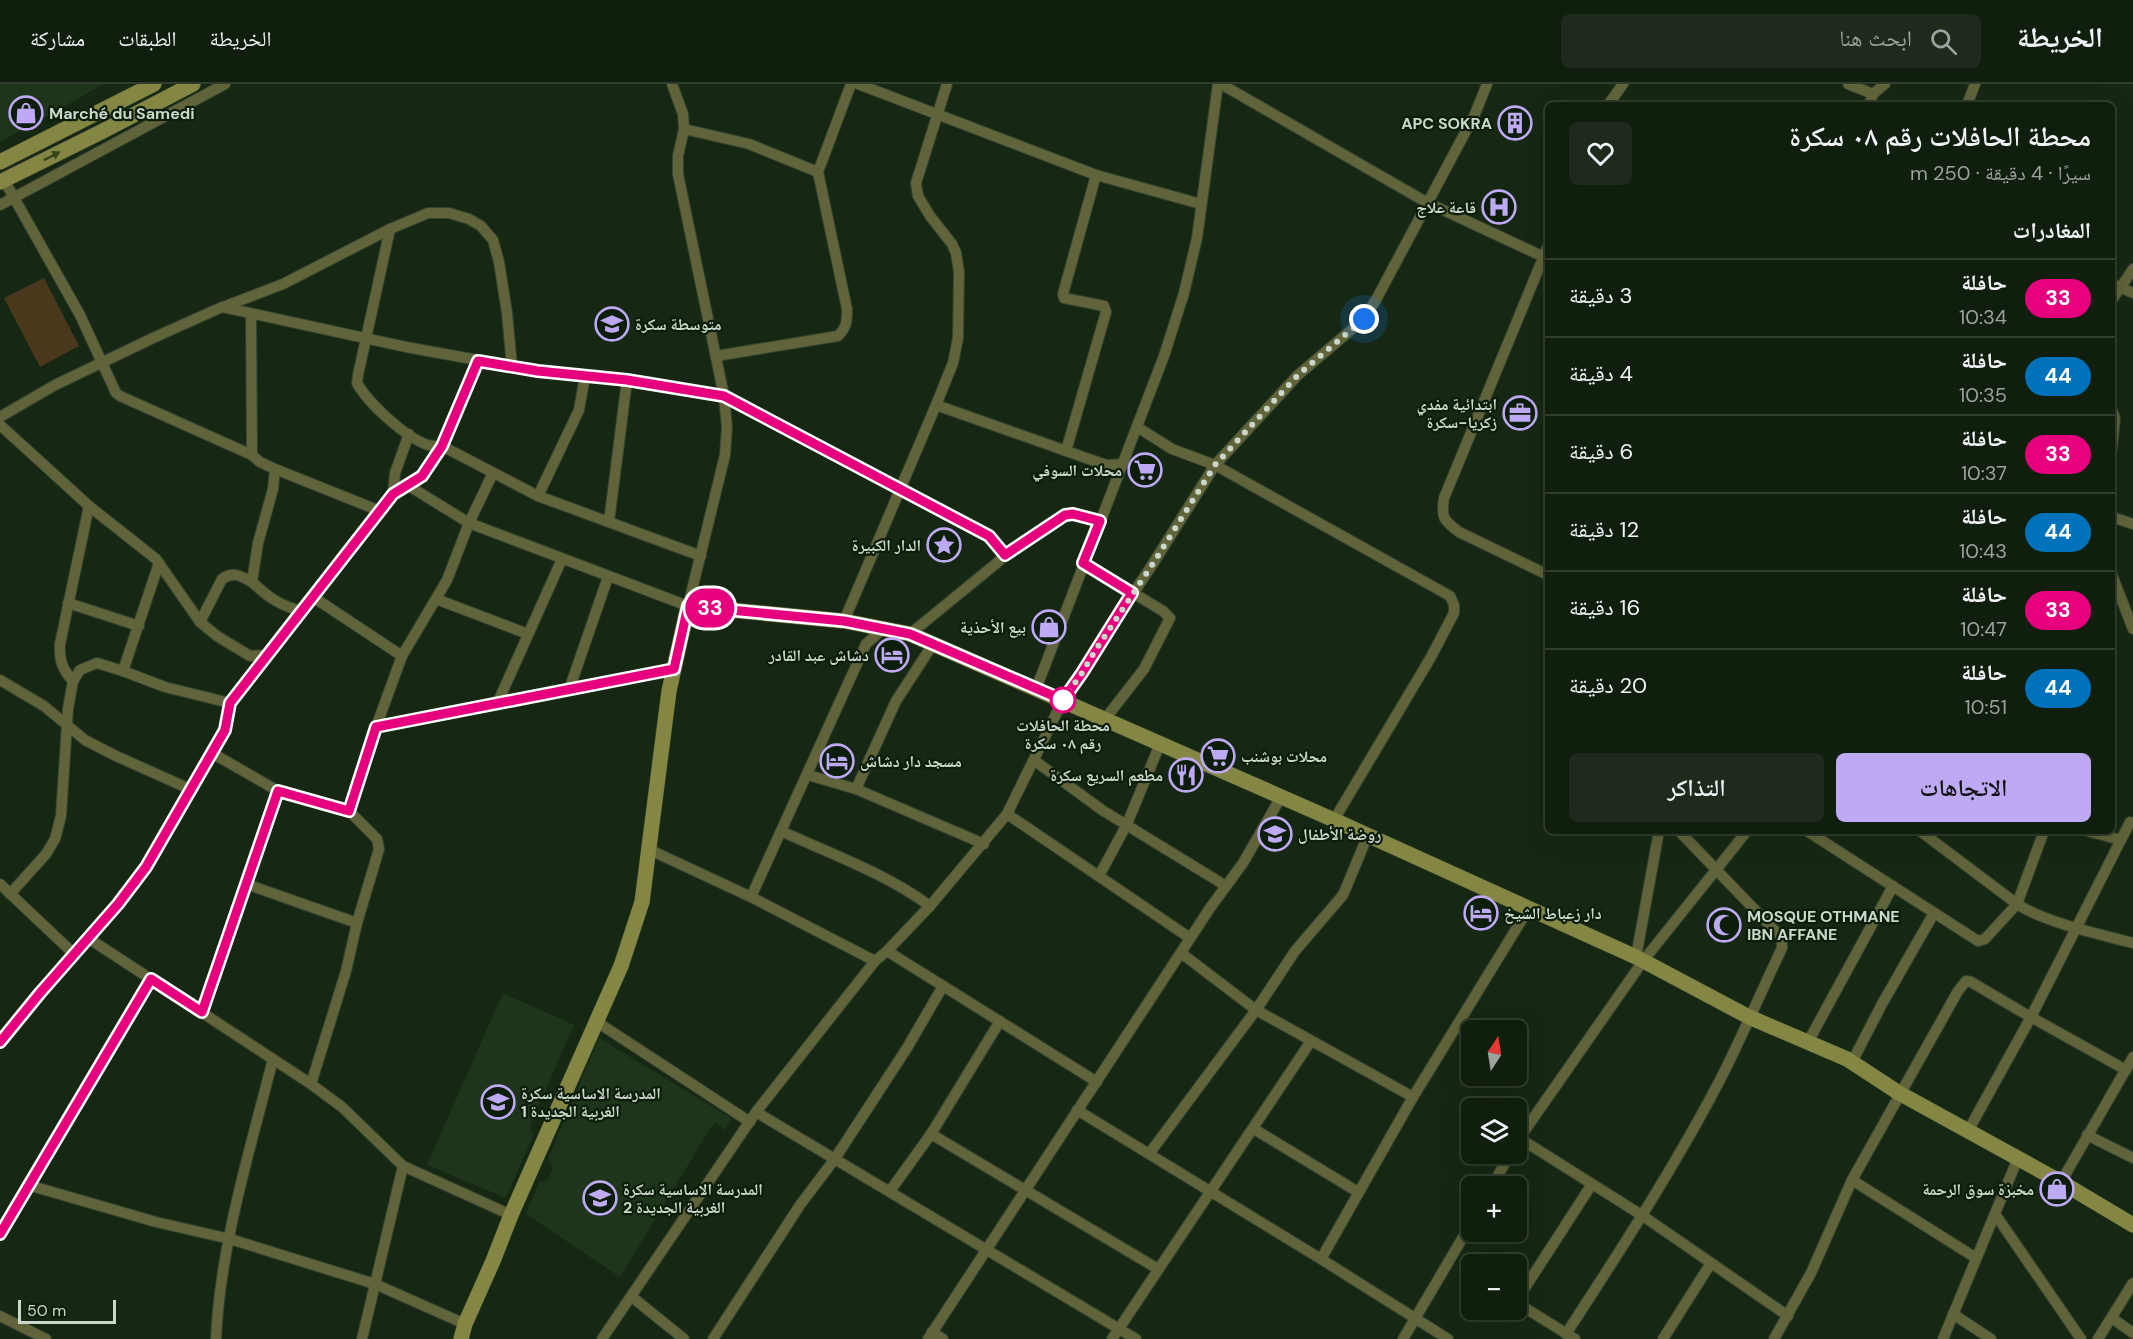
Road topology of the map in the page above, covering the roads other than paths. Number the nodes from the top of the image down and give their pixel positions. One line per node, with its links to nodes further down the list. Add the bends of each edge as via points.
1 (154, 84): 19 (street)
2 (225, 84): 13 (street)
3 (672, 84): 20 (street)
4 (851, 84): 24 (street)
5 (858, 84): 18 (street)
6 (947, 84): 18 (street)
7 (1220, 84): 28 (street); 29 (street)
8 (1487, 84): 28 (street, via 1475,114)
9 (1848, 84): 14 (street)
10 (1885, 84): 14 (street)
11 (1975, 84): 17 (street)
12 (1618, 85): 15 (street)
13 (190, 89): 21 (street); 22 (street)
14 (1873, 94): 16 (street)
15 (1610, 102)
16 (1870, 102)
17 (1972, 102)
18 (937, 114): 25 (street); 47 (street, via 916,183 918,196 952,244 959,272 958,338)
19 (92, 115): 21 (street); 23 (street)
20 (684, 129): 24 (street, via 749,144); 40 (street, via 678,174)
21 (101, 132): 22 (street); 26 (street, one-way to 21)
22 (108, 147): 27 (street)
23 (0, 162)
24 (818, 172): 40 (street, via 846,309 844,330 838,336)
25 (1096, 175): 29 (street); 53 (street, via 1063,294 1071,300 1104,306 1106,312)
26 (2, 181): 27 (street)
27 (14, 197): 30 (street); 42 (street)
28 (1426, 202): 32 (street); 56 (street, via 1364,319 1298,375)
29 (1201, 204): 50 (street, via 1184,293)
30 (0, 205)
31 (390, 229): 37 (street, via 283,284); 39 (street); 43 (street, via 438,212 481,225 493,240 500,262)
32 (1545, 251)
33 (1545, 253): 75 (street, via 1444,498 1442,513 1459,532)
34 (2133, 269): 35 (street)
35 (2116, 286): 36 (street)
36 (2133, 294)
37 (222, 308): 38 (street); 42 (street)
38 (251, 315): 39 (street); 54 (street)
39 (365, 337): 41 (street); 51 (street, via 357,383 371,401)
40 (716, 356): 46 (street)
41 (478, 361): 43 (street); 52 (street)
42 (102, 362): 48 (street); 54 (street, via 120,396)
43 (512, 367): 44 (street)
44 (585, 376): 45 (street); 62 (street, via 579,410)
45 (627, 380): 46 (street); 67 (street)
46 (724, 396): 60 (street); 71 (street, via 725,455)
47 (936, 405): 53 (street); 60 (street)
48 (0, 417)
49 (0, 425): 63 (street)
50 (1137, 427): 55 (street); 56 (street, via 1172,449)
51 (409, 434): 52 (street, via 429,445); 61 (street, via 395,473)
52 (442, 446): 58 (street); 59 (street, via 422,476)
53 (1066, 451): 55 (street, via 1106,465)
54 (252, 455): 57 (street)
55 (1123, 464): 66 (street)
56 (1215, 465): 80 (street); 119 (street, via 1453,600 1454,613 1431,657)
57 (275, 469): 64 (street); 77 (street)
58 (493, 473): 62 (street); 68 (street)
59 (409, 486): 61 (street); 68 (street)
60 (899, 489): 70 (street, via 989,536); 87 (street)
61 (393, 494): 64 (street)
62 (538, 496): 67 (street)
63 (89, 506): 73 (street); 84 (street)
64 (380, 512): 82 (street)
65 (2115, 518): 69 (street)
66 (1100, 521): 70 (street, via 1065,515); 74 (street)
67 (609, 522): 71 (street)
68 (469, 523): 72 (street); 83 (street)
69 (2133, 524)
70 (1005, 555): 93 (street)
71 (701, 556): 85 (street)
72 (562, 559): 76 (street); 92 (street)
73 (159, 563): 88 (street); 89 (street)
74 (1083, 563): 80 (street); 102 (street)
75 (1545, 574)
76 (608, 577): 85 (street); 101 (street)
77 (252, 582): 86 (street, via 284,607); 88 (street, via 228,574)
78 (2115, 583): 79 (street)
79 (2117, 588): 81 (street); 91 (street)
80 (1132, 593): 103 (street); 106 (street, via 1170,618 1144,669)
81 (2115, 594)
82 (313, 597): 86 (street); 96 (street)
83 (436, 598): 92 (street); 96 (street)
84 (68, 603): 89 (street); 100 (street, via 59,658)
85 (688, 606): 87 (street); 97 (street)
86 (302, 611): 95 (street)
87 (844, 621): 90 (street)
88 (200, 622): 95 (street, via 250,656)
89 (139, 626): 98 (street)
90 (884, 628): 93 (street); 112 (street, via 866,644)
91 (2133, 629)
92 (528, 634): 105 (street)
93 (910, 634): 94 (street)
94 (933, 644): 102 (street); 113 (street, via 896,701)
95 (266, 655): 104 (street)
96 (402, 656): 108 (street)
97 (674, 669): 101 (street); 133 (street)
98 (123, 671): 100 (street, via 97,663 80,670); 104 (street, via 165,687)
99 (0, 680): 107 (street, via 44,706)
100 (73, 681): 107 (street)
101 (570, 687): 105 (street)
102 (1036, 689): 103 (street)
103 (1063, 700): 106 (street); 111 (street)
104 (230, 703): 110 (street, via 225,730)
105 (497, 704): 108 (street)
106 (1105, 719): 109 (street)
107 (68, 727): 114 (street, via 116,756); 140 (street, via 61,816 55,839)
108 (376, 727): 117 (street)
109 (1160, 744): 116 (street); 121 (street)
110 (212, 753): 114 (street); 115 (street)
111 (1035, 761): 118 (street); 121 (street)
112 (808, 776): 113 (street); 122 (street)
113 (856, 789): 132 (street)
114 (192, 790): 148 (street, via 146,867)
115 (278, 791): 117 (street); 137 (street)
116 (1281, 797): 119 (street); 138 (street)
117 (349, 811): 146 (street, via 376,839 379,849)
118 (1007, 814): 132 (street); 135 (street)
119 (1334, 820): 130 (street)
120 (2132, 820): 131 (street)
121 (1127, 824): 135 (street); 138 (street)
122 (781, 831): 141 (street); 143 (street, via 887,879)
123 (1659, 834): 154 (street)
124 (1682, 834): 134 (street)
125 (1745, 834): 134 (street)
126 (1812, 834): 139 (street)
127 (1924, 834): 142 (street)
128 (2043, 834): 142 (street)
129 (2098, 834): 131 (street)
130 (1368, 835): 144 (street); 158 (street, via 1343,895 1295,951)
131 (2121, 840): 147 (street)
132 (984, 844): 143 (street)
133 (648, 849): 141 (street); 163 (street, via 642,902)
134 (1717, 871): 154 (street); 160 (street, via 1782,938 1782,948)
135 (1099, 876): 149 (street)
136 (0, 884): 140 (street)
137 (246, 884): 146 (street); 159 (street)
138 (1226, 886): 149 (street)
139 (1893, 886): 145 (street); 166 (street)
140 (10, 894): 153 (street)
141 (751, 897): 155 (street)
142 (2017, 904): 145 (street, via 1982,941); 147 (street)
143 (930, 906): 151 (street)
144 (1528, 908): 154 (street); 174 (street)
145 (1934, 913): 169 (street)
146 (357, 923): 172 (street)
147 (2076, 927): 150 (street); 161 (street)
148 (88, 938): 153 (street); 156 (street)
149 (1191, 938): 152 (street)
150 (2133, 943)
151 (887, 951): 155 (street); 157 (street)
152 (1181, 953): 158 (street); 171 (street)
153 (74, 954): 165 (street)
154 (1639, 959): 160 (street); 178 (street)
155 (875, 961): 176 (street)
156 (151, 979): 159 (street); 192 (street)
157 (943, 986): 162 (street); 187 (street)
158 (1256, 1010): 164 (street); 184 (street)
159 (202, 1012): 168 (street)
160 (1749, 1017): 166 (street); 199 (street, via 1721,1078)
161 (2031, 1017): 170 (street); 173 (street, via 1966,981); 180 (street)
162 (1000, 1021): 171 (street); 181 (street)
163 (597, 1022): 177 (street); 198 (street)
164 (1311, 1041): 174 (street); 179 (street)
165 (0, 1042)
166 (1808, 1042): 169 (street)
167 (2133, 1057): 170 (street)
168 (273, 1059): 172 (street); 202 (street)
169 (1852, 1062): 173 (street)
170 (2126, 1070): 182 (street)
171 (1097, 1082): 175 (street)
172 (311, 1084): 188 (street, via 342,1107)
173 (1899, 1093): 180 (street); 189 (street)
174 (1413, 1097): 196 (street)
175 (1077, 1110): 184 (street); 193 (street)
176 (756, 1112): 177 (street); 187 (street)
177 (750, 1122): 211 (street)
178 (1527, 1127)
179 (1254, 1129): 195 (street); 196 (street)
180 (1968, 1131): 185 (street)
181 (931, 1134): 193 (street); 194 (street)
182 (2088, 1135): 186 (street); 190 (street)
183 (1527, 1145): 191 (street)
184 (1149, 1154): 195 (street)
185 (2018, 1158): 190 (street); 197 (street)
186 (2133, 1158)
187 (834, 1160): 194 (street); 228 (street, via 800,1204)
188 (403, 1166): 198 (street); 210 (street)
189 (1852, 1180): 205 (street); 214 (street)
190 (2061, 1182): 200 (street)
191 (1592, 1184): 199 (street); 221 (street, via 1519,1297 1522,1306)
192 (28, 1185): 201 (street); 202 (street)
193 (1025, 1189): 204 (street); 208 (street)
194 (890, 1191): 204 (street)
195 (1211, 1191): 206 (street); 208 (street)
196 (1358, 1192): 206 (street)
197 (1995, 1214): 205 (street); 238 (street)
198 (511, 1215): 217 (street)
199 (1643, 1216): 207 (street); 221 (street)
200 (2133, 1225)
201 (0, 1234)
202 (230, 1239): 210 (street); 223 (street)
203 (1461, 1241): 215 (street)
204 (987, 1249): 218 (street); 220 (street)
205 (1976, 1258): 212 (street)
206 (1321, 1259): 215 (street)
207 (1711, 1263): 214 (street); 234 (street)
208 (1158, 1269): 218 (street)
209 (2133, 1283): 216 (street)
210 (375, 1284): 217 (street); 224 (street)
211 (632, 1297): 226 (street); 227 (street)
212 (1953, 1314): 236 (street); 237 (street)
213 (0, 1316): 222 (street)
214 (1788, 1316): 235 (street)
215 (1416, 1318): 232 (street); 233 (street)
216 (2112, 1318): 219 (street); 239 (street)
217 (465, 1324): 225 (street)
218 (1119, 1329): 230 (street); 231 (street)
219 (2133, 1333)
220 (930, 1335): 229 (street)
221 (1570, 1336)
222 (46, 1339)
223 (216, 1339)
224 (362, 1339)
225 (461, 1339)
226 (602, 1339)
227 (684, 1339)
228 (713, 1339)
229 (943, 1339)
230 (1112, 1339)
231 (1136, 1339)
232 (1403, 1339)
233 (1448, 1339)
234 (1663, 1339)
235 (1774, 1339)
236 (1943, 1339)
237 (1991, 1339)
238 (2081, 1339)
239 (2098, 1339)

